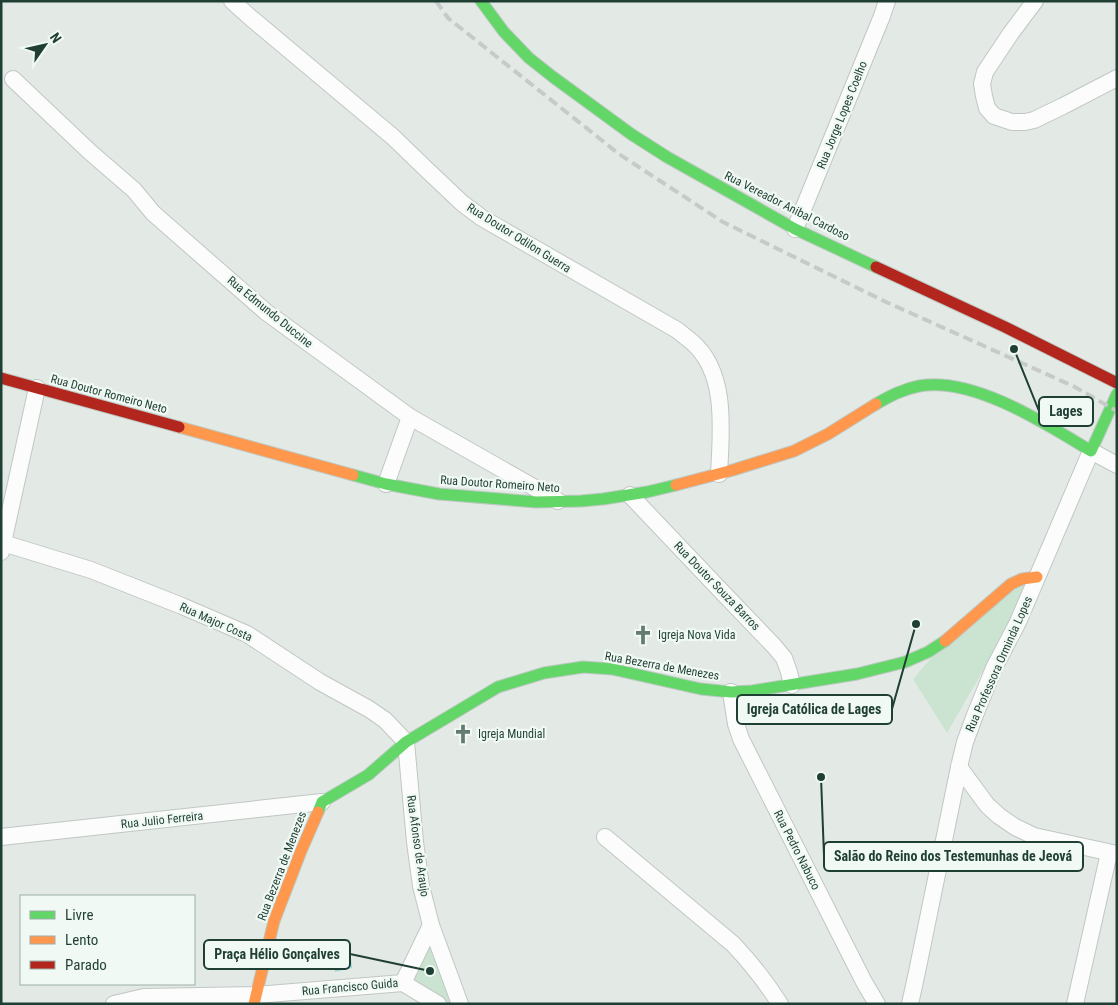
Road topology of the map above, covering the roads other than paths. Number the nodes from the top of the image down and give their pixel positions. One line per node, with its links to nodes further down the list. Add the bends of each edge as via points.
1 (232, 1): 15 (street, Rua Doutor Odilon Guerra, via 393,137 482,218 677,330 694,343 714,375 719,394)
2 (481, 1): 7 (street, Rua Vereador Anibal Cardoso, via 529,58 631,134)
3 (886, 1): 7 (street, Rua Jorge Lopes Coelho)
4 (1035, 1): 5 (street, via 985,72 984,96 987,108 994,116 1012,122 1034,120)
5 (1117, 78)
6 (13, 79): 12 (street, Rua Edmundo Duccine, via 134,190 153,213 266,312)
7 (795, 229): 9 (street, Rua Vereador Anibal Cardoso)
8 (1, 378): 10 (street, Rua Doutor Romeiro Neto)
9 (1117, 383)
10 (37, 388): 16 (street, Rua Doutor Romeiro Neto); 19 (street)
11 (1117, 394): 13 (street)
12 (410, 417): 16 (street); 18 (street, Rua Edmundo Duccine)
13 (1091, 451): 14 (street); 15 (street, Rua Doutor Romeiro Neto, via 1029,414 997,400 946,386 927,385 902,390 793,451); 20 (street, Rua Professora Orminda Lopes)
14 (1117, 465)
15 (719, 474): 17 (street, Rua Doutor Romeiro Neto)
16 (386, 484): 18 (street, Rua Doutor Romeiro Neto, via 456,496)
17 (630, 495): 18 (street, Rua Doutor Romeiro Neto); 21 (street, Rua Doutor Souza Barros, via 774,646 784,658)
18 (559, 502)
19 (2, 548): 23 (street, Rua Major Costa, via 91,570 247,634 320,682 380,716)
20 (1037, 577): 21 (street, Rua Bezerra de Menezes, via 1011,584 940,645 916,658 857,674); 24 (street, Rua Professora Orminda Lopes, via 994,668 965,742)
21 (792, 685): 22 (street, Rua Bezerra de Menezes)
22 (731, 692): 23 (street, Rua Bezerra de Menezes, via 701,689 612,669 583,668 544,673 498,687); 36 (street, Rua Pedro Nabuco, via 741,739)
23 (406, 742): 25 (street, Rua Bezerra de Menezes, via 368,775); 29 (street, Rua Afonso de Araujo, via 415,842)
24 (959, 767): 28 (street, via 987,804 1015,827 1034,836); 37 (street, Rua Professora Orminda Lopes)
25 (322, 802): 26 (street, Rua Julio Ferreira); 31 (street, Rua Bezerra de Menezes, via 274,921)
26 (1, 837)
27 (605, 837): 35 (street, via 733,944 749,960)
28 (1113, 854): 38 (street)
29 (431, 925): 30 (street); 34 (street, Rua Afonso de Araujo)
30 (403, 983): 31 (street, Rua Francisco Guida); 33 (street, Rua Francisco Guida)
31 (255, 999): 32 (street, Rua Francisco Guida, via 144,997)
32 (114, 1004)
33 (438, 1004)
34 (460, 1004)
35 (780, 1004)
36 (877, 1004)
37 (910, 1004)
38 (1075, 1004)

